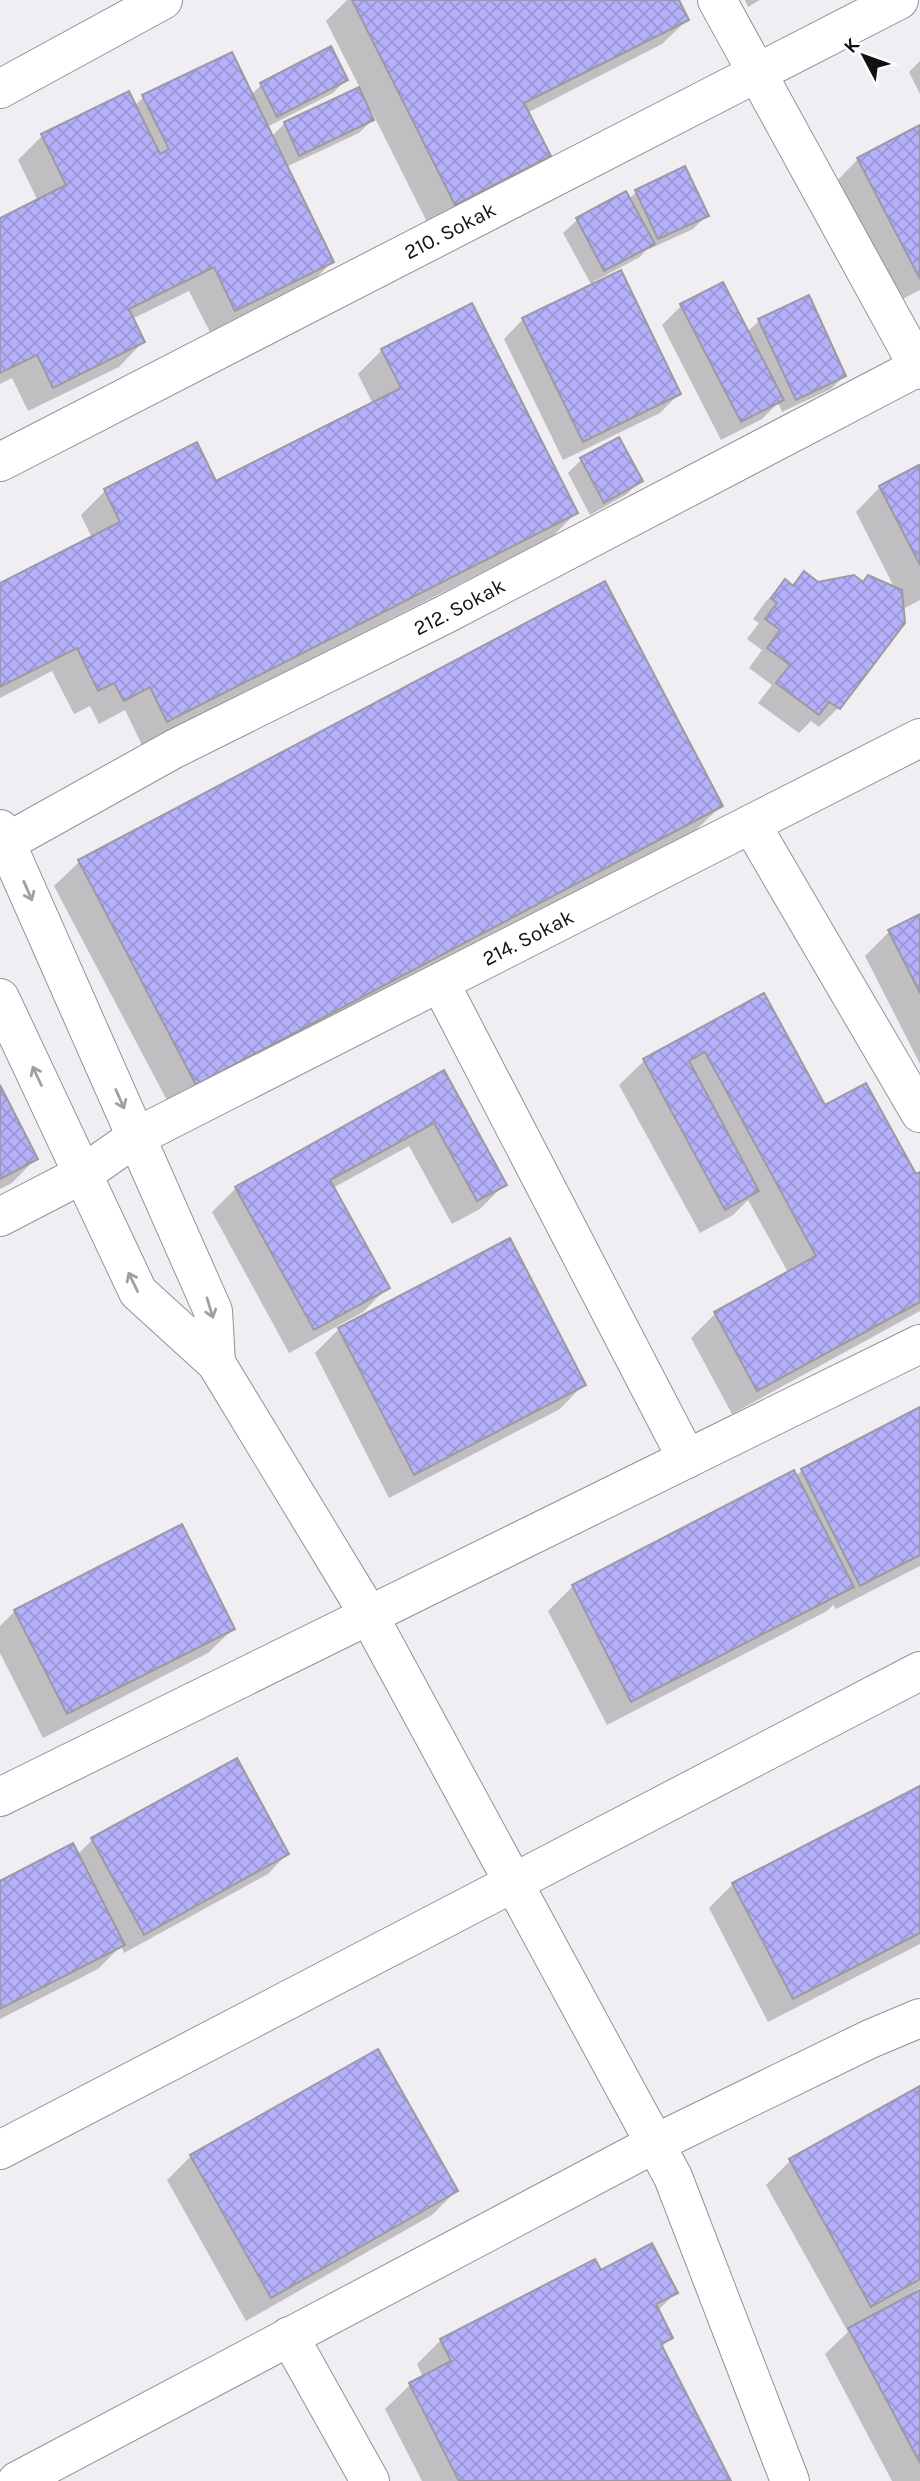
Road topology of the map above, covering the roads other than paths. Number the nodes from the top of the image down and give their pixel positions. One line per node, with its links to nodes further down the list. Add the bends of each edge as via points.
1 (163, 0): 5 (street)
2 (716, 0): 4 (street)
3 (900, 0): 4 (street, 210. Sokak)
4 (757, 72): 6 (street); 7 (street, 210. Sokak)
5 (0, 89)
6 (919, 367): 10 (street, 212. Sokak)
7 (0, 462)
8 (920, 738): 9 (street, 214. Sokak)
9 (751, 824): 11 (street, 214. Sokak); 13 (street)
10 (2, 839): 14 (street, one-way to 14)
11 (440, 983): 14 (street, 214. Sokak); 19 (street)
12 (0, 998): 15 (street, one-way to 12)
13 (920, 1113)
14 (136, 1138): 15 (street, 214. Sokak); 18 (street, one-way to 18, via 213,1311)
15 (83, 1174): 16 (street); 18 (street, one-way to 15, via 138,1292)
16 (0, 1217)
17 (920, 1344): 19 (street)
18 (216, 1363): 20 (street)
19 (687, 1459): 20 (street)
20 (368, 1616): 22 (street); 23 (street)
21 (920, 1671): 23 (street)
22 (0, 1797)
23 (512, 1882): 25 (street); 26 (street)
24 (920, 2018): 25 (street)
25 (654, 2144): 27 (street); 30 (street, via 673,2177)
26 (0, 2150)
27 (289, 2336): 28 (street); 29 (street)
28 (17, 2481)
29 (370, 2481)
30 (790, 2481)

